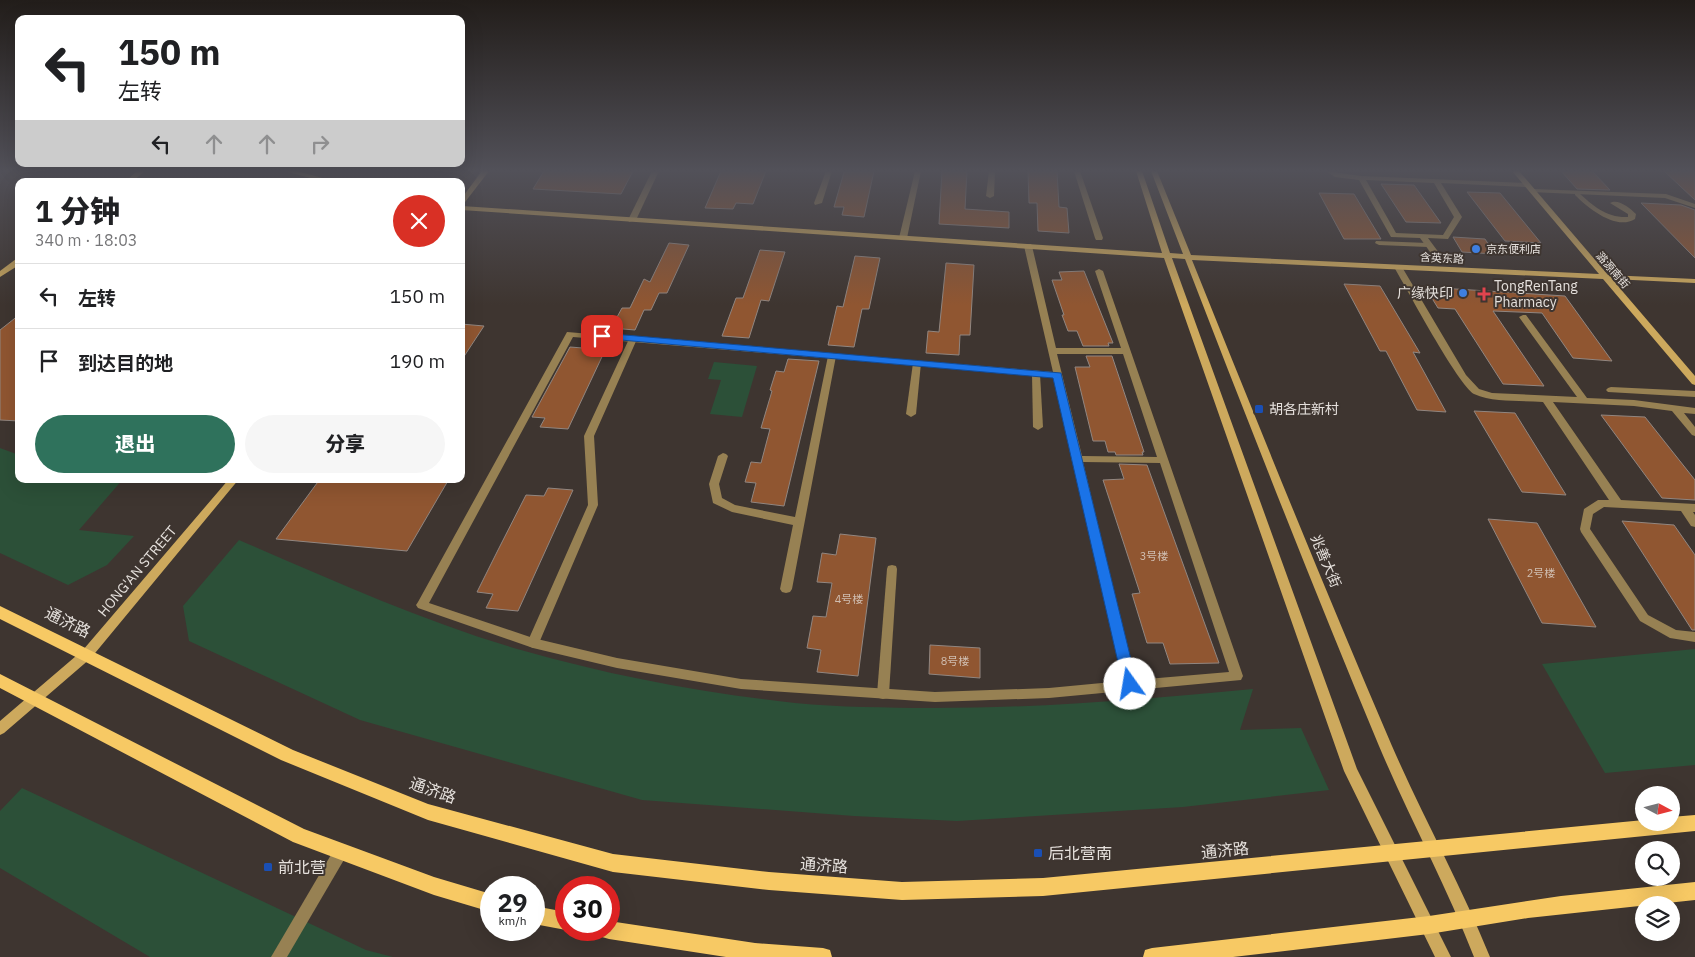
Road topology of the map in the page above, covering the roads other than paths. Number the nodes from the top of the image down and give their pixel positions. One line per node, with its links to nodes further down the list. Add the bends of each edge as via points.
1 (570, 216): 12 (street, 含英东路)
2 (634, 216): 12 (street)
3 (908, 216): 14 (street)
4 (1091, 216): 15 (street)
5 (1154, 216): 19 (street)
6 (1172, 216): 20 (street, 兆善大街)
7 (1383, 216): 13 (street, via 1394,235)
8 (1457, 216): 13 (street, via 1445,237)
9 (1553, 216): 26 (street, 潞源南街)
10 (1604, 216): 11 (street, via 1621,220 1631,219)
11 (1632, 216)
12 (632, 220): 14 (street, 含英东路)
13 (1422, 236): 17 (street)
14 (903, 238): 18 (street, 含英东路)
15 (1098, 238)
16 (1379, 243): 17 (street)
17 (1428, 245): 21 (street)
18 (1028, 246): 19 (street, 含英东路); 30 (street)
19 (1167, 256): 20 (street, 含英东路); 67 (street, via 1351,770)
20 (1188, 257): 23 (street, 含英东路); 66 (street, 兆善大街, via 1290,517)
21 (1441, 261)
22 (15, 264): 25 (street)
23 (1398, 267): 26 (street, 含英东路); 39 (street, via 1463,377 1476,391 1491,396)
24 (1100, 271): 31 (street)
25 (0, 275)
26 (1603, 277): 27 (street, 含英东路); 36 (street, 潞源南街)
27 (1695, 281)
28 (1522, 317): 40 (street)
29 (633, 339): 32 (street); 58 (street, via 590,436 593,505); 58 (street, via 570,334 422,604)
30 (1053, 351): 31 (street); 35 (street)
31 (1126, 351): 48 (street)
32 (832, 356): 33 (street); 52 (street)
33 (916, 363): 34 (street); 43 (street)
34 (1036, 374): 35 (street); 44 (street)
35 (1058, 376): 47 (street)
36 (1695, 382)
37 (1610, 390): 38 (street)
38 (1695, 394)
39 (1546, 399): 40 (street); 50 (street)
40 (1585, 401): 41 (street)
41 (1675, 408): 42 (street); 45 (street)
42 (1695, 411)
43 (911, 414)
44 (1038, 427)
45 (1695, 433)
46 (723, 456): 52 (street, via 714,484 717,500 732,508)
47 (1076, 459): 48 (street); 61 (street)
48 (1163, 460): 61 (street, via 1237,676)
49 (231, 483): 59 (street, HONG'AN STREET)
50 (1617, 503): 51 (street); 57 (street, via 1602,502 1588,512 1585,529 1644,618 1674,635)
51 (1690, 508): 53 (street)
52 (798, 522): 55 (street)
53 (1695, 523)
54 (892, 569): 62 (street)
55 (786, 589)
56 (0, 612): 59 (main road, 通济路)
57 (1695, 637)
58 (533, 643): 62 (street, via 617,664 741,684)
59 (87, 654): 63 (street, HONG'AN STREET); 67 (main road, 通济路, via 287,755 428,812 613,862 769,881 902,891 1043,887)
60 (0, 681): 63 (main road)
61 (1130, 684): 62 (street, via 1049,693 935,697)
62 (883, 694)
63 (37, 699): 64 (street, HONG'AN STREET); 68 (main road, via 299,836)
64 (0, 729)
65 (1695, 823): 66 (main road, 通济路)
66 (1432, 848): 67 (main road, 通济路); 71 (street, 兆善大街)
67 (1394, 852): 72 (street)
68 (340, 853): 70 (main road); 75 (street)
69 (1695, 891): 71 (main road)
70 (480, 899)
71 (1467, 918): 72 (main road); 79 (street, 兆善大街)
72 (1429, 926): 77 (main road); 78 (street)
73 (620, 932): 74 (main road)
74 (754, 955): 76 (main road)
75 (279, 957)
76 (823, 957)
77 (1152, 957)
78 (1443, 957)
79 (1482, 957)

